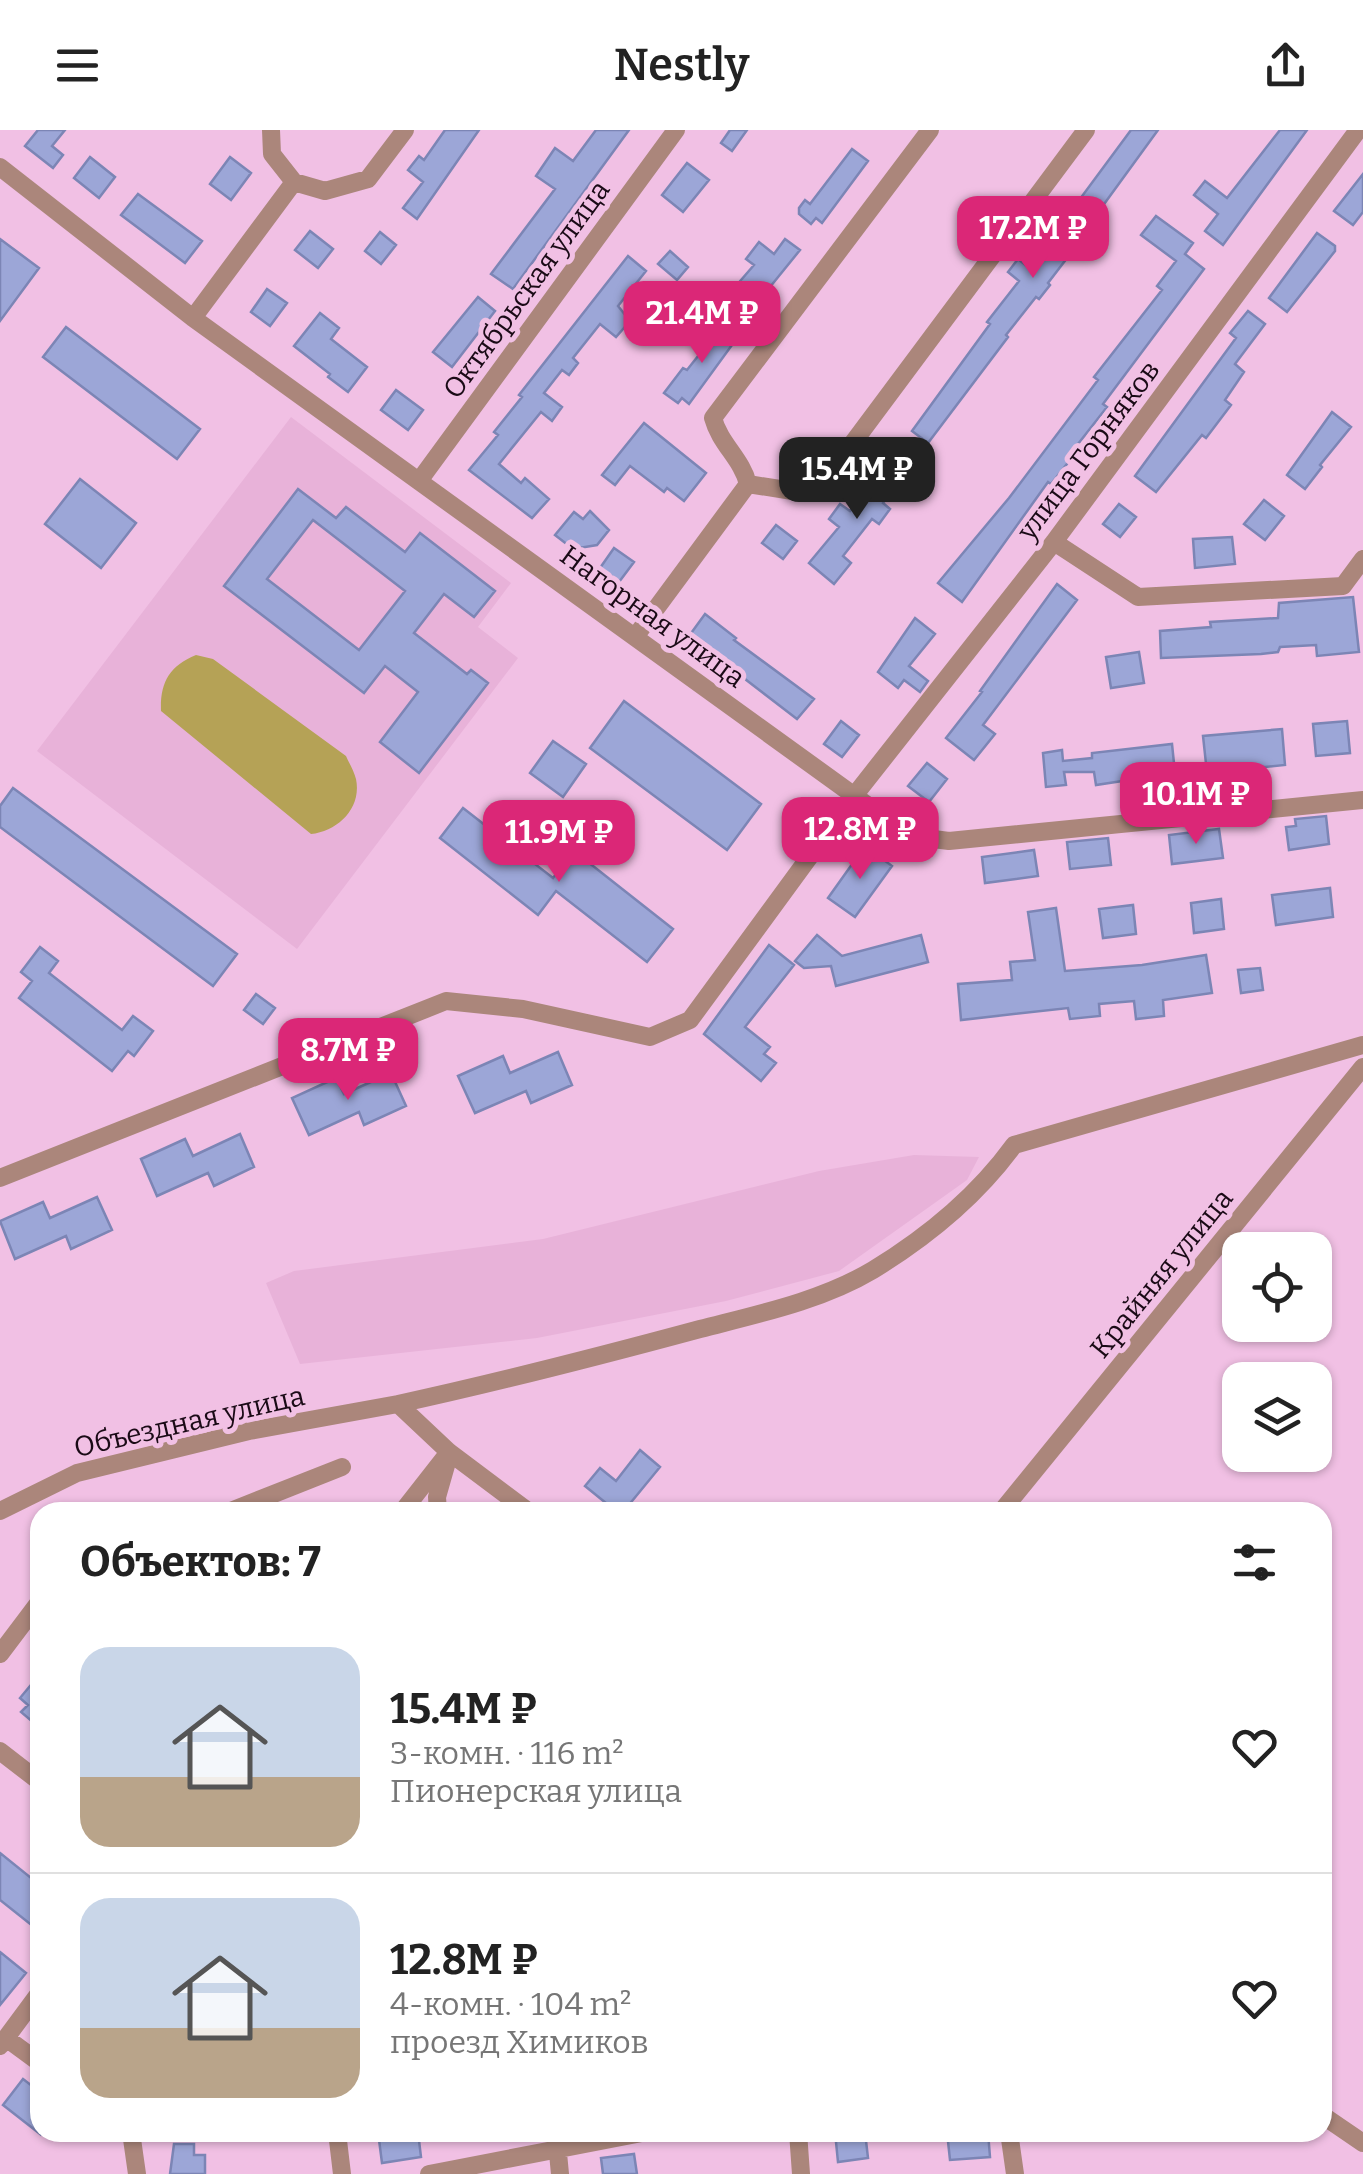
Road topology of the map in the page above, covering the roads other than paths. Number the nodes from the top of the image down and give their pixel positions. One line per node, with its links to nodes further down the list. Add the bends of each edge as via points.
1 (271, 130): 8 (street, via 272,154)
2 (406, 130): 8 (street, via 368,179 326,190)
3 (676, 130): 10 (street, Октябрьская улица)
4 (930, 130): 11 (street, via 713,418)
5 (1086, 130): 11 (street, via 826,478 805,493)
6 (1358, 130): 12 (street, улица Горняков)
7 (0, 167): 9 (street, Нагорная улица)
8 (294, 182): 9 (street)
9 (193, 318): 10 (street, Нагорная улица)
10 (420, 482): 14 (street, Нагорная улица)
11 (748, 484): 14 (street)
12 (1054, 542): 13 (street, via 1138,597 1343,586); 15 (street, улица Горняков)
13 (1363, 559)
14 (635, 638): 15 (street, Нагорная улица)
15 (854, 796): 16 (street, Нагорная улица, via 910,836 949,840); 19 (street, улица Горняков, via 690,1020 650,1038 522,1009 446,1001)
16 (1363, 800)
17 (1363, 1045): 20 (street, Объездная улица, via 1014,1145 988,1181 935,1227 870,1272 789,1305)
18 (1363, 1067): 27 (street, Крайняя улица)
19 (0, 1178)
20 (398, 1404): 21 (street); 28 (street, Объездная улица, via 249,1430 77,1473)
21 (449, 1452): 24 (street); 25 (street); 26 (street)
22 (342, 1467): 23 (street)
23 (253, 1502)
24 (410, 1502)
25 (438, 1502)
26 (516, 1502)
27 (1009, 1502)
28 (0, 1511)
29 (30, 1614): 30 (street)
30 (0, 1654)
31 (0, 1751): 32 (street)
32 (30, 1774)
33 (30, 2006): 34 (street)
34 (3, 2042): 35 (street)
35 (30, 2057)
36 (1332, 2122): 42 (street)
37 (133, 2142): 43 (street)
38 (338, 2142): 44 (street)
39 (557, 2142): 45 (street); 46 (street)
40 (799, 2142): 47 (street)
41 (1010, 2142): 48 (street)
42 (1363, 2143)
43 (137, 2174)
44 (342, 2174)
45 (428, 2174)
46 (560, 2174)
47 (801, 2174)
48 (1015, 2174)

